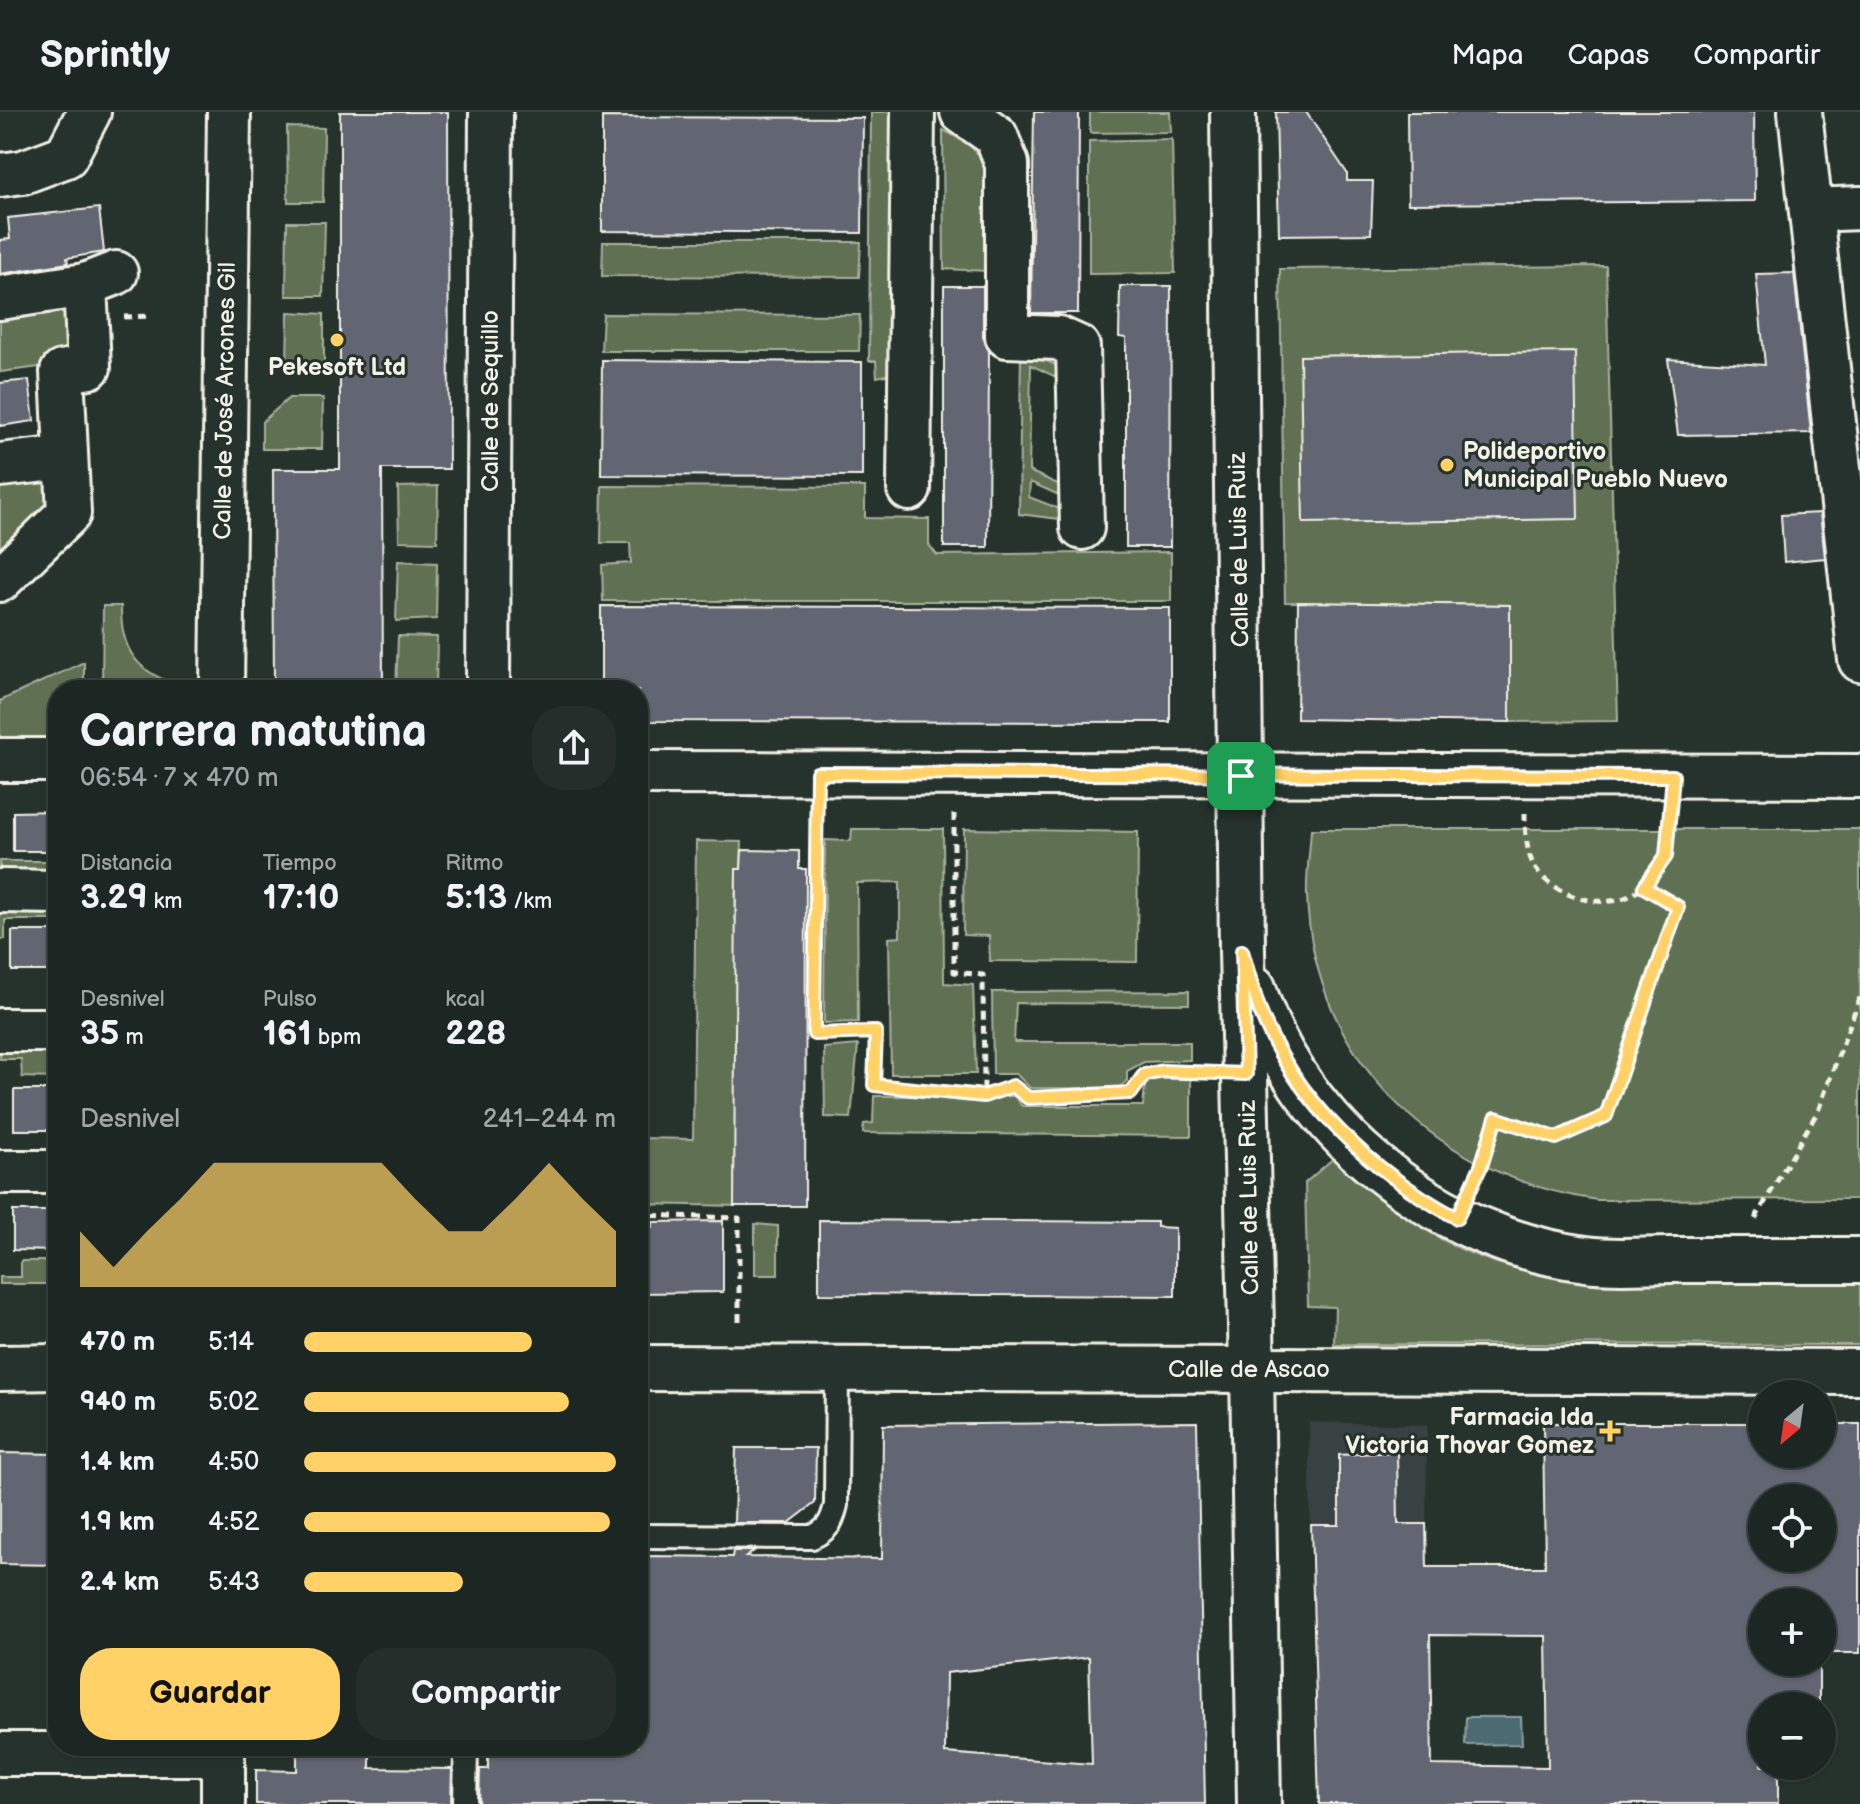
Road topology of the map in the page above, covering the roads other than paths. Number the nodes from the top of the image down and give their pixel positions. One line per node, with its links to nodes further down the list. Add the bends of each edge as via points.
1 (89, 112): 8 (street, via 66,156)
2 (229, 112): 18 (street, Calle de José Arcones Gil)
3 (491, 112): 19 (street, Calle de Sequillo)
4 (913, 112): 14 (street)
5 (962, 112): 15 (street, via 996,136 1007,164 1007,336 1058,338 1078,347)
6 (1233, 112): 23 (street, Calle de Luis Ruiz)
7 (1800, 112): 10 (street)
8 (0, 175)
9 (1860, 208): 10 (street)
10 (1811, 210): 17 (street)
11 (0, 298): 12 (street, via 101,279 89,367 62,372)
12 (64, 458): 13 (street); 16 (street, via 69,513)
13 (0, 465)
14 (909, 489)
15 (1082, 528)
16 (0, 580)
17 (1860, 660)
18 (222, 680)
19 (488, 680)
20 (0, 760): 21 (street)
21 (48, 760)
22 (648, 773): 23 (street)
23 (1241, 776): 24 (street); 27 (street, Calle de Luis Ruiz)
24 (1860, 776)
25 (0, 891): 26 (street)
26 (48, 892)
27 (1242, 951): 32 (street, via 1275,1040 1323,1112 1414,1195 1457,1218 1530,1249 1588,1260); 37 (street, Calle de Luis Ruiz)
28 (0, 1030): 29 (street)
29 (48, 1030)
30 (0, 1172): 31 (street)
31 (48, 1172)
32 (1860, 1260)
33 (48, 1367): 34 (street)
34 (0, 1368)
35 (648, 1368): 36 (street, Calle de Ascao)
36 (837, 1368): 37 (street, Calle de Ascao); 39 (lane, via 836,1505 825,1531 812,1537)
37 (1252, 1369): 38 (street, Calle de Ascao); 46 (street, Calle de Luis Ruiz)
38 (1860, 1372)
39 (648, 1536)
40 (48, 1753): 41 (street)
41 (0, 1754)
42 (223, 1756): 44 (street)
43 (466, 1756): 45 (lane)
44 (223, 1804)
45 (465, 1804)
46 (1259, 1804)

